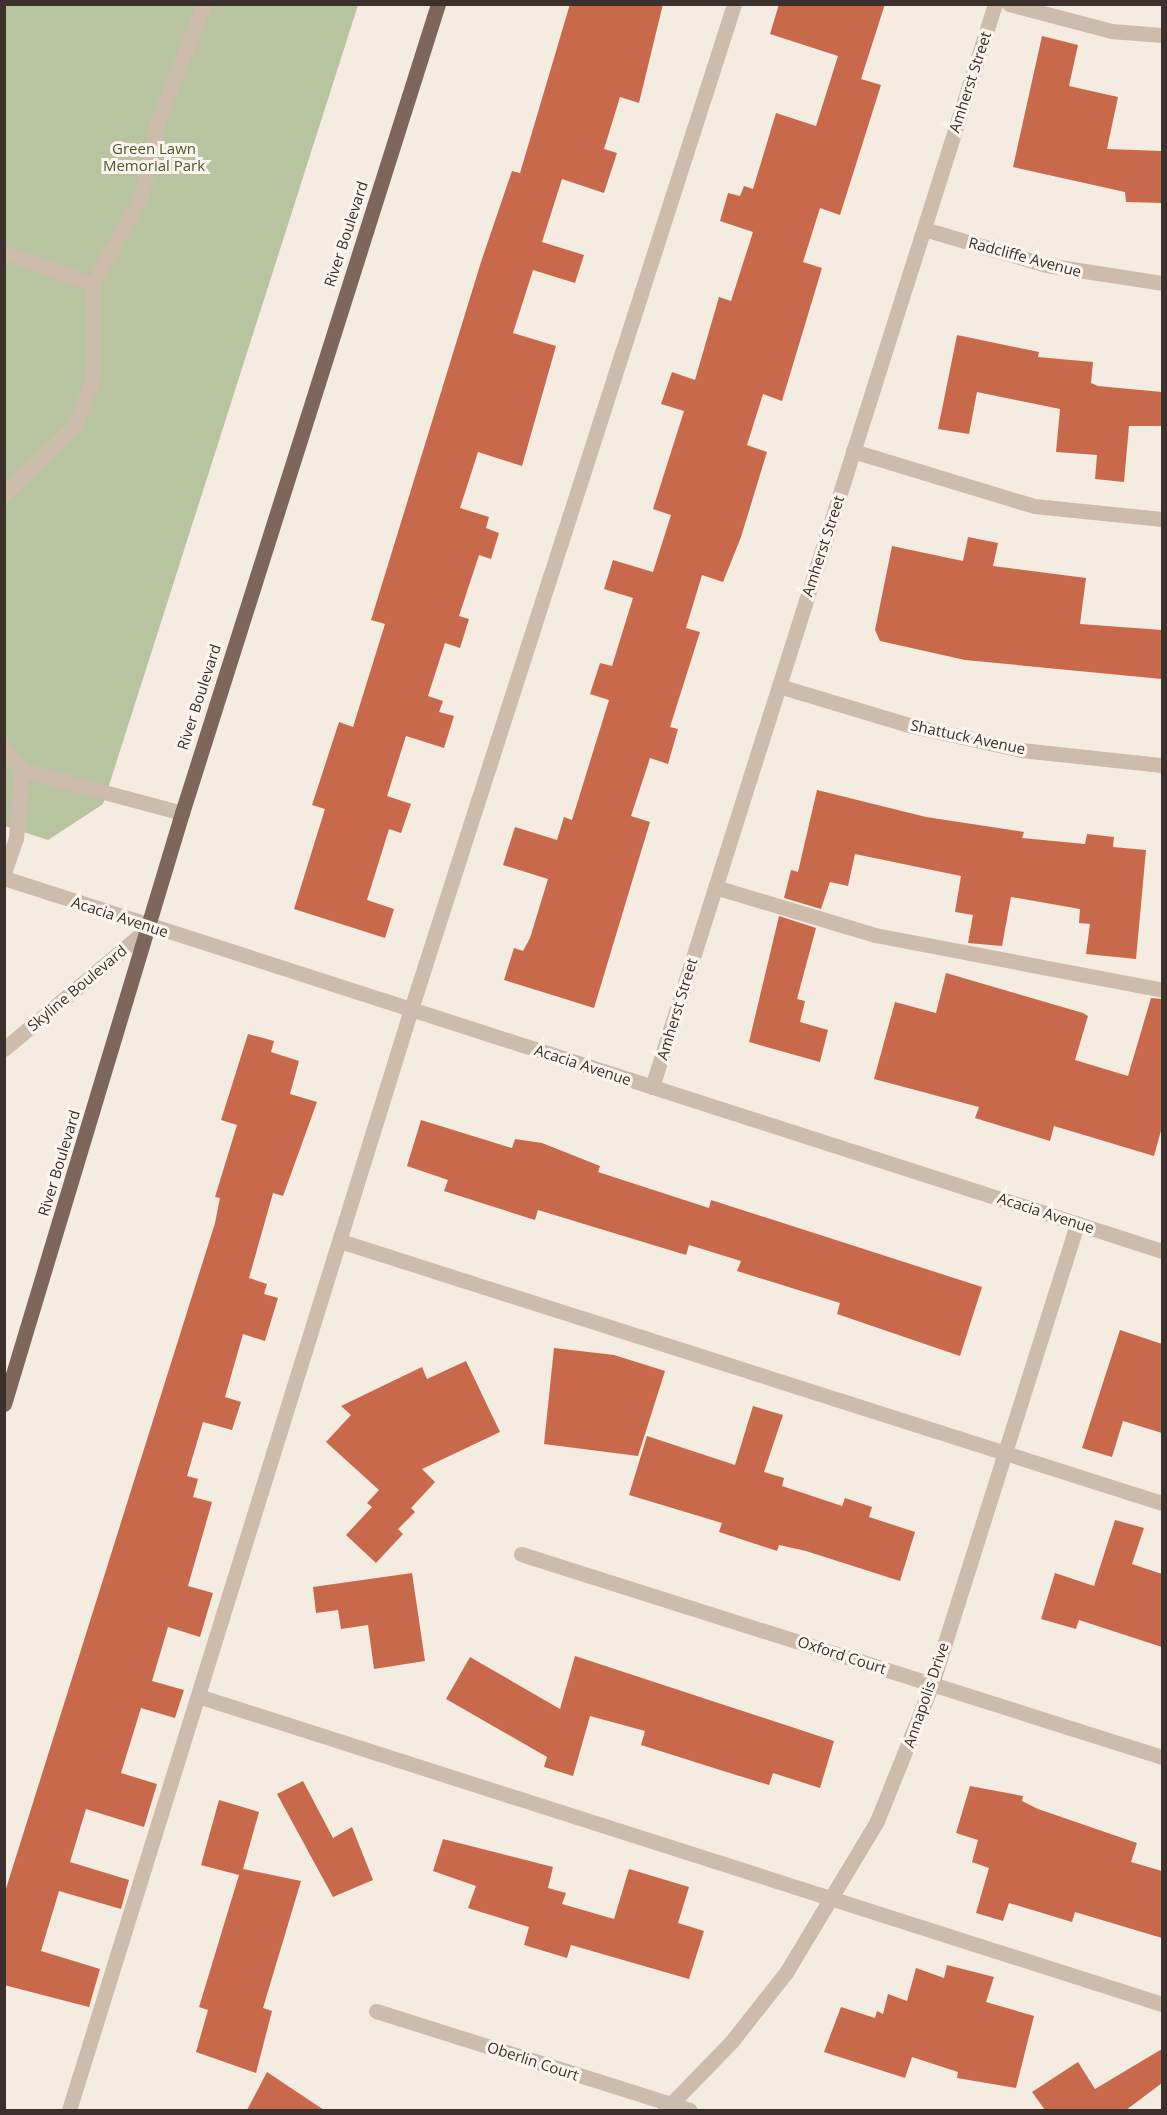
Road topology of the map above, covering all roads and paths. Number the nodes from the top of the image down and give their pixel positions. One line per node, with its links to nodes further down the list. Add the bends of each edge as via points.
1 (204, 4): 10 (street, via 158,121 141,196)
2 (438, 4): 18 (main road, River Boulevard)
3 (734, 4): 24 (street)
4 (995, 4): 7 (street, Amherst Street)
5 (1009, 4): 6 (street, via 1111,31)
6 (1162, 35)
7 (924, 229): 9 (street, Radcliffe Avenue, via 1046,265); 11 (street, Amherst Street)
8 (4, 252): 10 (street)
9 (1162, 283)
10 (93, 284): 12 (street, via 93,379 75,425)
11 (853, 451): 13 (street, via 1034,506); 14 (street, Amherst Street)
12 (4, 494)
13 (1162, 519)
14 (779, 686): 16 (street, Shattuck Avenue, via 912,726 1021,750); 21 (street, Amherst Street)
15 (4, 748): 17 (street)
16 (1162, 765)
17 (22, 770): 18 (street); 19 (street, via 16,838)
18 (182, 813): 22 (main road, River Boulevard)
19 (4, 873)
20 (4, 878): 22 (street, Acacia Avenue)
21 (715, 887): 23 (street, via 875,935); 26 (street, Amherst Street)
22 (150, 927): 24 (street, Acacia Avenue); 25 (street, Skyline Boulevard); 30 (main road, River Boulevard)
23 (1162, 990)
24 (411, 1009): 26 (street, Acacia Avenue); 28 (street)
25 (4, 1049)
26 (652, 1087): 27 (street, Acacia Avenue)
27 (1077, 1223): 29 (street, Acacia Avenue); 31 (street, Annapolis Drive)
28 (340, 1241): 31 (street); 35 (street)
29 (1162, 1251)
30 (4, 1404)
31 (1005, 1453): 32 (street); 34 (street, Annapolis Drive)
32 (1162, 1503)
33 (521, 1554): 34 (street, Oxford Court)
34 (932, 1684): 36 (street, Oxford Court); 37 (street, Annapolis Drive, via 877,1821)
35 (198, 1696): 37 (street); 41 (street)
36 (1162, 1756)
37 (835, 1898): 38 (street); 40 (street, Annapolis Drive, via 732,2041)
38 (1162, 2004)
39 (376, 2011): 40 (street, Oberlin Court)
40 (668, 2108): 42 (street, Oberlin Court)
41 (69, 2110)
42 (690, 2110)

